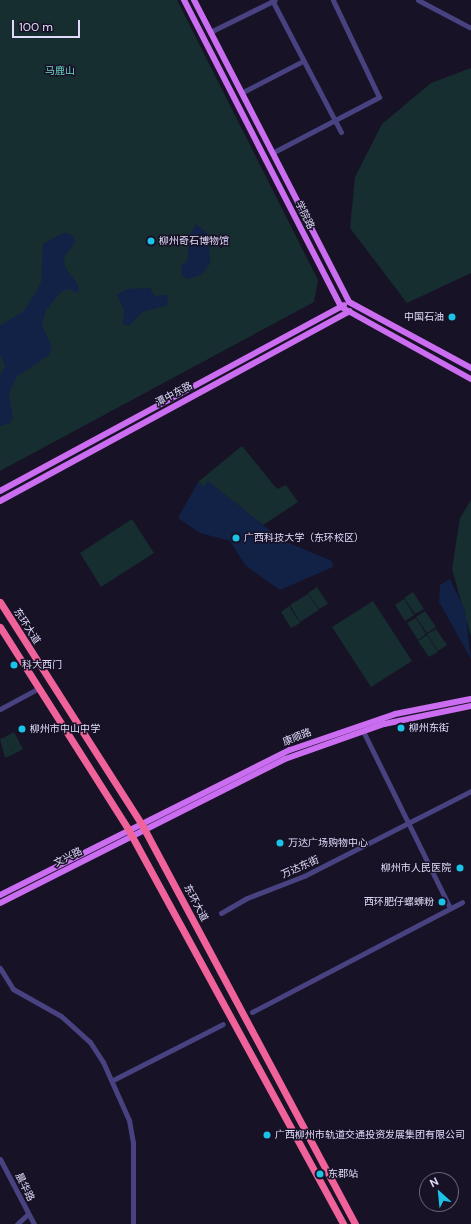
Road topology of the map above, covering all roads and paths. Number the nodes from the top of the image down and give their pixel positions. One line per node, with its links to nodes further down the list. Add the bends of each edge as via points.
1 (184, 0): 14 (main road, 学院路)
2 (194, 0): 7 (main road, 学院路)
3 (274, 0): 7 (street); 8 (street)
4 (333, 0): 10 (street, via 379,97)
5 (418, 0): 6 (street)
6 (469, 27)
7 (210, 32): 9 (main road, 学院路)
8 (304, 61): 9 (street); 10 (street)
9 (242, 93): 12 (main road, 学院路)
10 (335, 121): 11 (street); 12 (street)
11 (341, 132)
12 (272, 154): 13 (main road, 学院路)
13 (348, 302): 14 (main road, 潭中东路); 15 (main road)
14 (341, 307): 16 (main road, 学院路); 19 (main road, 潭中东路)
15 (358, 307): 16 (main road, 潭中东路); 17 (main road)
16 (348, 312): 18 (main road, 学院路); 20 (main road, 潭中东路)
17 (471, 368)
18 (471, 380)
19 (0, 491)
20 (0, 501)
21 (0, 602): 30 (highway, 东环大道)
22 (0, 628): 23 (highway)
23 (39, 688): 26 (street); 31 (highway)
24 (471, 699): 30 (main road, 康顺路, via 395,714 290,750)
25 (471, 706): 27 (main road, 康顺路, via 422,714)
26 (0, 709)
27 (363, 731): 29 (street); 30 (main road, 康顺路, via 244,778)
28 (471, 791): 29 (street, 万达东街)
29 (407, 823): 35 (street); 36 (street, 万达东街, via 304,876 259,893)
30 (143, 826): 31 (main road, 文兴路); 47 (highway, 东环大道)
31 (130, 832): 32 (main road, 文兴路); 34 (main road, 文兴路); 46 (highway)
32 (0, 894)
33 (462, 902): 35 (street)
34 (0, 903)
35 (450, 908): 38 (street)
36 (221, 913)
37 (0, 968): 40 (street, via 13,989 61,1016 90,1042)
38 (252, 1012)
39 (223, 1024): 40 (street)
40 (113, 1080): 45 (street, via 130,1120 133,1142)
41 (0, 1159): 42 (street, 晨华路)
42 (28, 1214): 43 (street); 44 (street, 晨华路)
43 (17, 1224)
44 (34, 1224)
45 (133, 1224)
46 (343, 1224)
47 (355, 1224)

